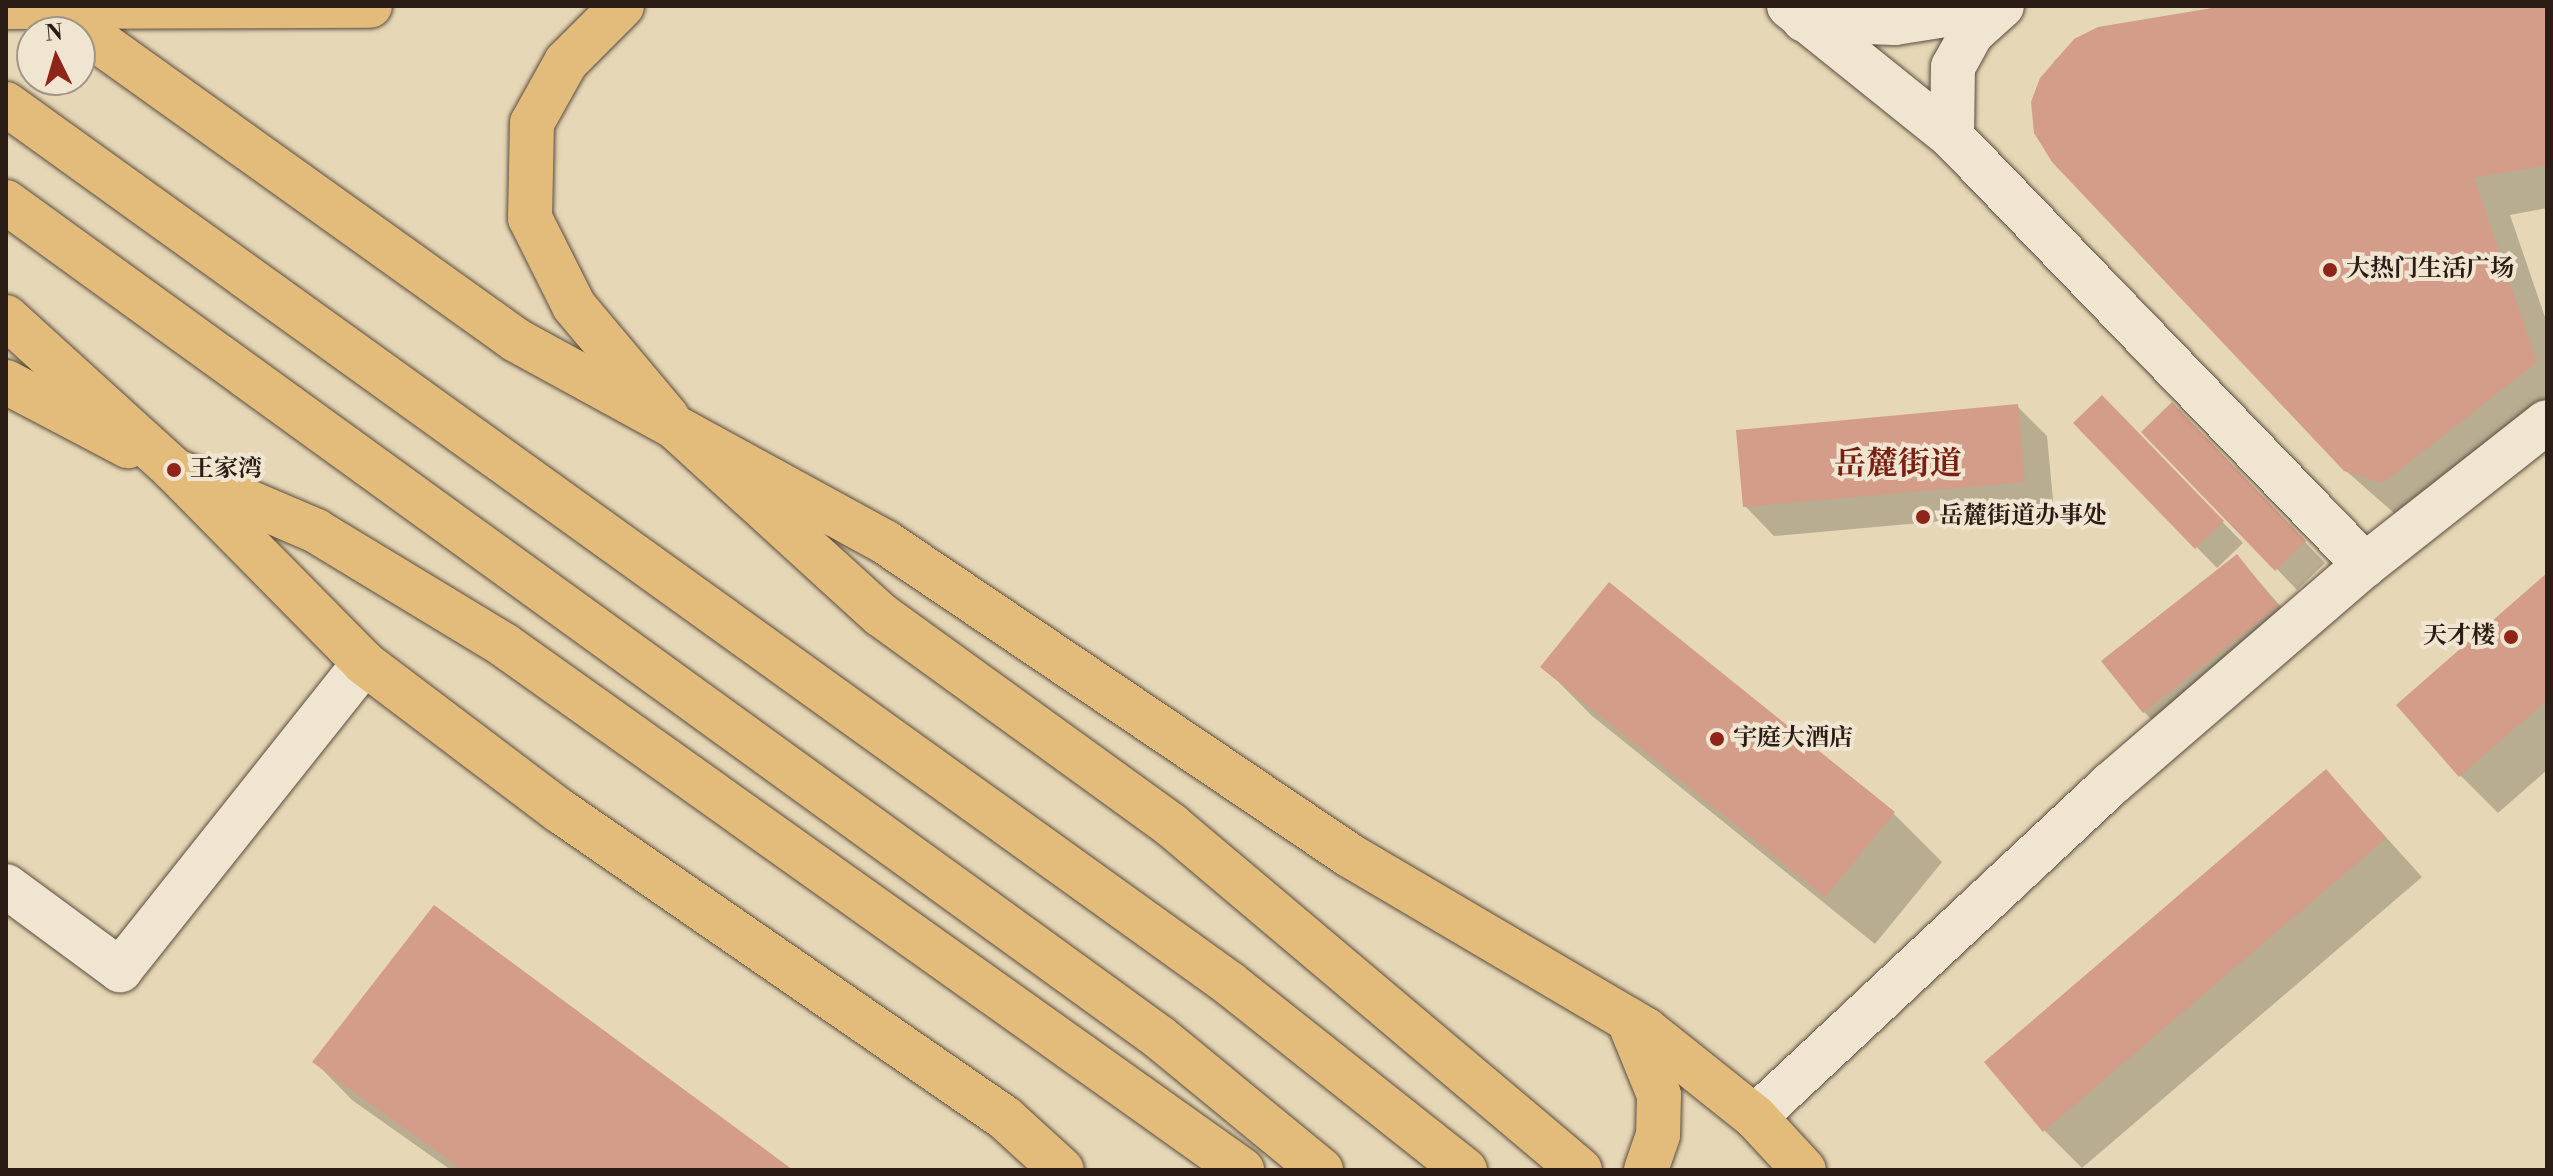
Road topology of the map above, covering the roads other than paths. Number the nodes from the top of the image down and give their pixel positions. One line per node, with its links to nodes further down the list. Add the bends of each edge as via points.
1 (370, 6): 4 (main road)
2 (622, 6): 12 (main road, via 566,62 532,123 530,218 574,306)
3 (6, 7): 4 (main road)
4 (50, 7): 12 (main road, via 516,340)
5 (1797, 13): 7 (street); 7 (street, via 1895,23 2002,6 1972,33 1953,67)
6 (6, 104): 22 (main road, via 1230,984)
7 (1952, 137): 14 (street)
8 (6, 202): 21 (main road, via 1159,1037)
9 (6, 317): 13 (main road)
10 (6, 382): 13 (main road)
11 (2547, 422): 14 (street)
12 (677, 429): 17 (main road, via 885,542 1336,846); 23 (main road, via 881,615 1171,825)
13 (174, 470): 15 (main road); 20 (main road, via 316,531 504,645)
14 (2365, 565): 18 (street, via 2111,784)
15 (364, 663): 16 (street, via 120,970); 19 (main road, via 560,811 1005,1118)
16 (6, 886)
17 (1628, 1019): 18 (main road); 24 (main road, via 1659,1095 1658,1135)
18 (1755, 1117): 25 (main road)
19 (1062, 1170)
20 (1242, 1170)
21 (1321, 1170)
22 (1465, 1170)
23 (1580, 1170)
24 (1646, 1170)
25 (1804, 1170)

